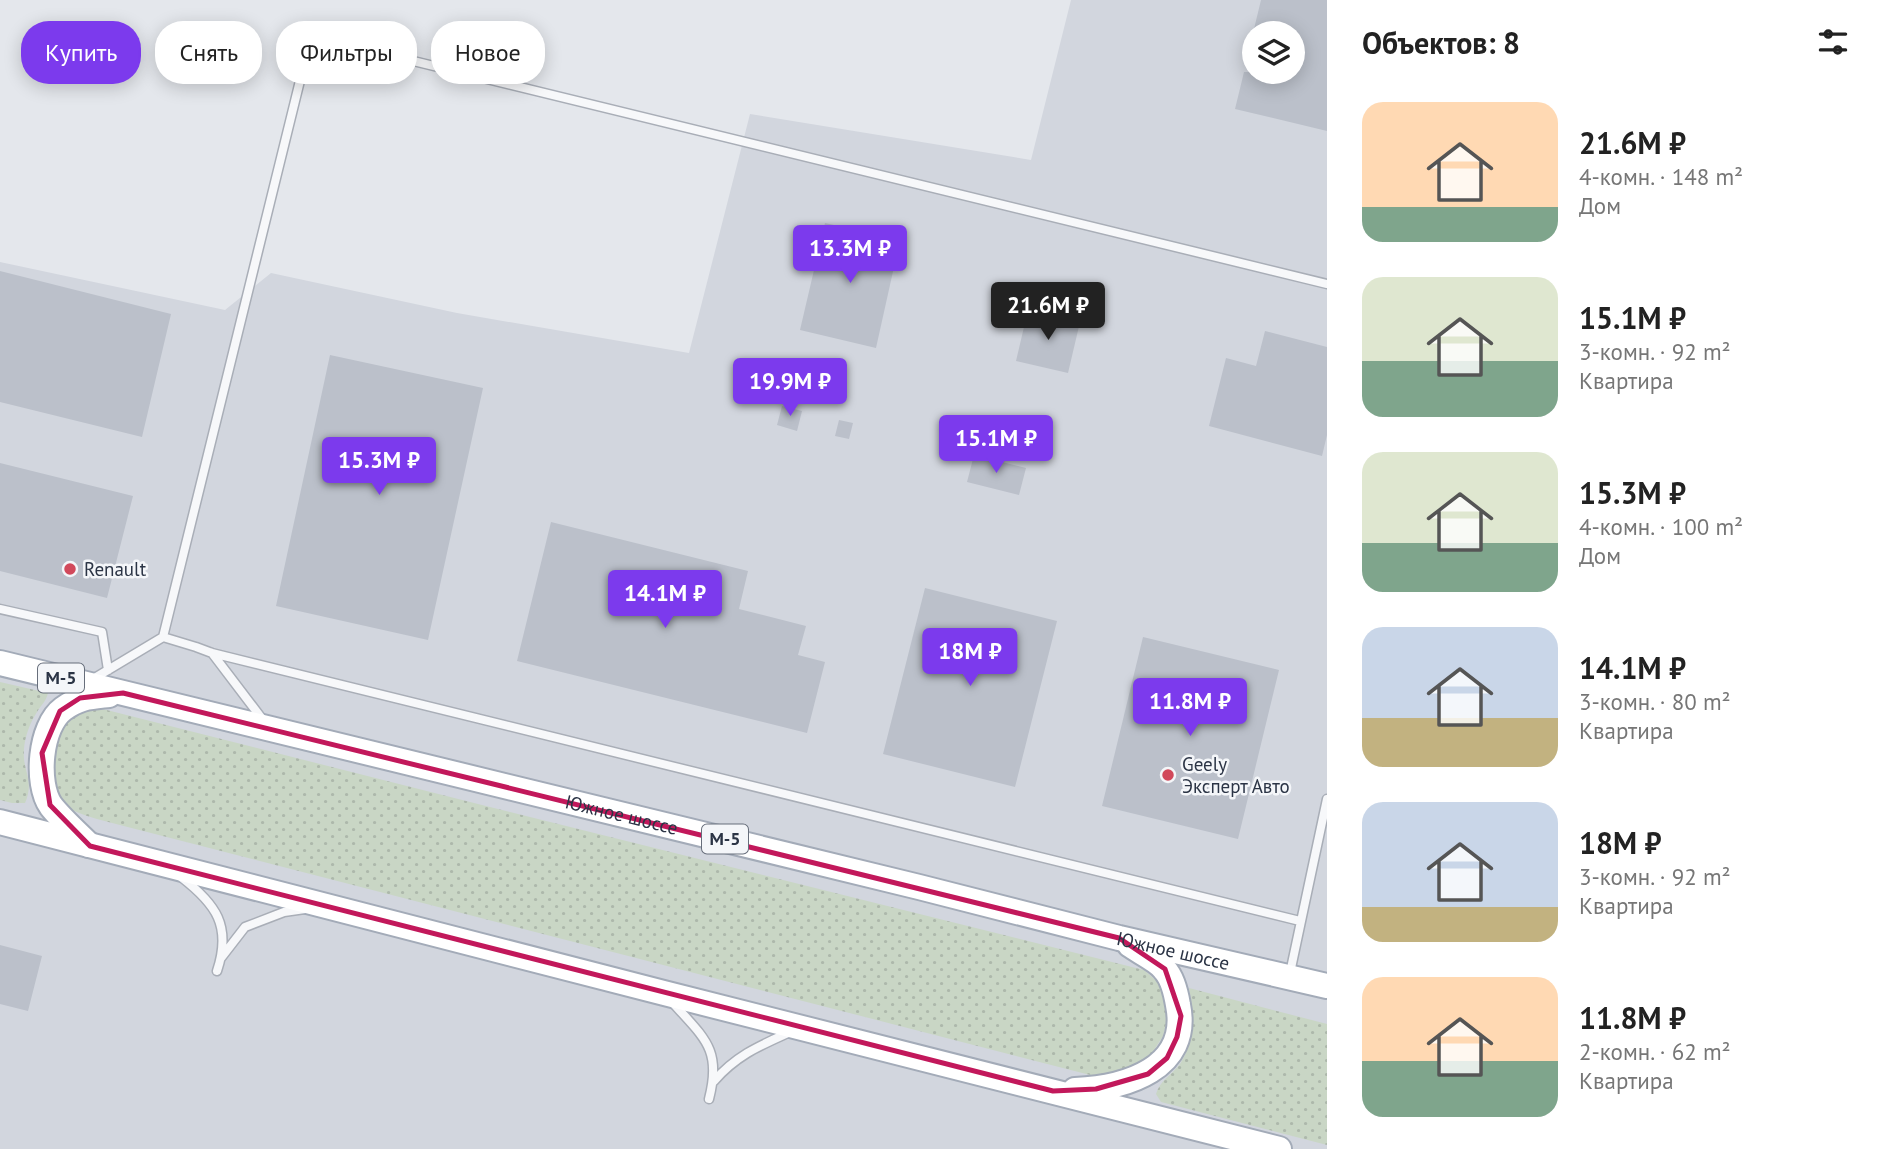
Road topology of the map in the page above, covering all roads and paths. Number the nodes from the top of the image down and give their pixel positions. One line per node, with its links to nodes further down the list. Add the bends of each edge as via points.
1 (1327, 284): 3 (lane, via 311,36)
2 (0, 608): 6 (lane, via 102,632)
3 (163, 637): 4 (lane); 6 (lane)
4 (212, 653): 9 (lane); 15 (lane)
5 (4, 666): 7 (main road, Южное шоссе / М-5)
6 (108, 670): 7 (lane)
7 (85, 683): 8 (main road, Южное шоссе / М-5)
8 (123, 693): 9 (main road, Южное шоссе / М-5); 12 (main road, via 80,698 60,711 42,753 41,774 50,805)
9 (269, 728): 16 (main road, Южное шоссе / М-5)
10 (1327, 799): 15 (lane)
11 (0, 822): 12 (main road)
12 (90, 846): 13 (main road)
13 (164, 865): 14 (main road); 17 (lane, via 211,906 223,933)
14 (334, 909): 17 (lane, via 284,912 244,927); 21 (main road)
15 (1300, 921): 19 (lane)
16 (1119, 938): 19 (main road, Южное шоссе / М-5); 24 (main road, via 1165,969 1181,1016 1177,1037 1167,1058 1148,1074 1096,1089)
17 (221, 958): 18 (lane)
18 (217, 971)
19 (1290, 976): 20 (main road, Южное шоссе / М-5)
20 (1327, 986)
21 (664, 993): 22 (main road); 23 (lane, via 706,1041 714,1059)
22 (802, 1027): 23 (lane, via 746,1052); 24 (main road)
23 (714, 1081): 25 (lane)
24 (1053, 1091): 26 (main road)
25 (709, 1099)
26 (1279, 1149)

